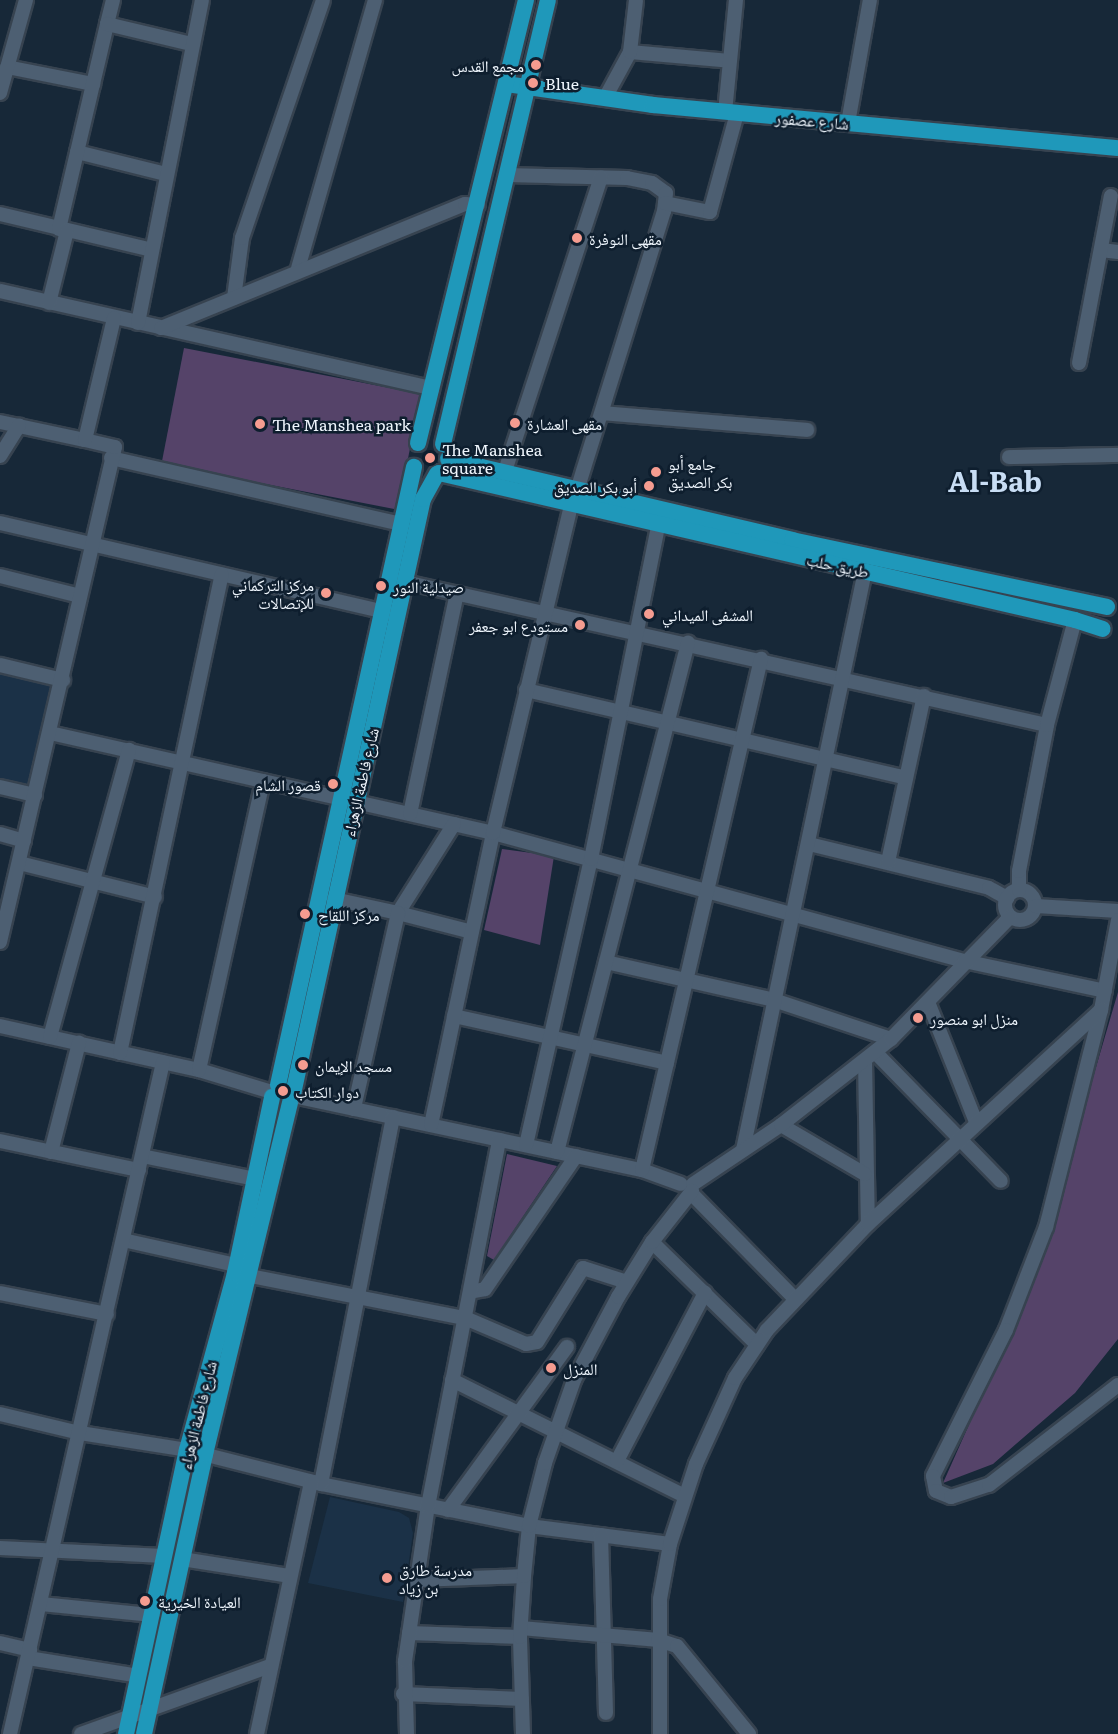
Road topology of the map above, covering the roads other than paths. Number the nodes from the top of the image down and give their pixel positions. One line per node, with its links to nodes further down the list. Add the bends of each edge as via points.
1 (26, 0): 15 (street)
2 (113, 0): 11 (street)
3 (202, 0): 12 (street)
4 (323, 0): 38 (street, via 242,238)
5 (375, 0): 36 (street)
6 (526, 0): 17 (main road, شارع فاطمة الزهراء)
7 (548, 0): 18 (main road, شارع فاطمة الزهراء)
8 (636, 0): 13 (street)
9 (736, 0): 14 (street)
10 (870, 0): 22 (street)
11 (107, 24): 12 (street); 16 (street)
12 (191, 44): 25 (street)
13 (630, 52): 14 (street); 20 (street)
14 (730, 61): 21 (street)
15 (8, 68): 16 (street); 19 (street)
16 (93, 84): 24 (street)
17 (506, 84): 18 (main road, شارع عصفور); 30 (main road, شارع فاطمة الزهراء)
18 (527, 87): 20 (main road, شارع عصفور); 26 (main road, شارع فاطمة الزهراء)
19 (0, 93)
20 (605, 98): 21 (main road, شارع عصفور)
21 (731, 112): 22 (main road, شارع عصفور); 29 (street, via 710,212)
22 (848, 123): 23 (main road, شارع عصفور)
23 (1118, 148)
24 (77, 152): 25 (street); 32 (street)
25 (166, 174): 33 (street)
26 (506, 175): 27 (street); 56 (main road, شارع فاطمة الزهراء)
27 (601, 177): 29 (street, via 652,183 666,193); 58 (street)
28 (1111, 196): 34 (street)
29 (665, 203): 45 (street)
30 (477, 205): 36 (street, via 465,204); 44 (main road, شارع فاطمة الزهراء)
31 (0, 214): 32 (street)
32 (63, 230): 33 (street); 39 (street)
33 (152, 250): 41 (street)
34 (1101, 250): 35 (street); 43 (street)
35 (1118, 252)
36 (297, 272): 38 (street)
37 (0, 291): 39 (street)
38 (234, 298): 42 (street)
39 (49, 303): 40 (street)
40 (114, 318): 41 (street); 50 (street)
41 (138, 323): 42 (street)
42 (160, 328): 44 (street)
43 (1079, 363)
44 (432, 388): 51 (main road, شارع فاطمة الزهراء)
45 (602, 413): 48 (street); 59 (street)
46 (0, 422): 47 (street)
47 (19, 425): 49 (street); 50 (street); 53 (street)
48 (807, 430)
49 (0, 438)
50 (85, 440): 55 (street, via 115,447)
51 (418, 443): 56 (main road, via 428,439); 57 (main road, شارع فاطمة الزهراء, via 411,454)
52 (1118, 455): 54 (street)
53 (0, 456)
54 (1009, 457)
55 (111, 458): 61 (street); 63 (street)
56 (442, 463): 57 (main road, via 427,476); 58 (main road); 59 (main road); 68 (main road, شارع فاطمة الزهراء, via 423,499)
57 (414, 467): 61 (main road, شارع فاطمة الزهراء)
58 (504, 474): 59 (main road)
59 (574, 498): 62 (main road, طريق حلب); 71 (main road); 72 (street)
60 (0, 523): 63 (street)
61 (401, 524): 67 (main road, شارع فاطمة الزهراء)
62 (658, 526): 64 (main road, طريق حلب); 76 (street)
63 (91, 545): 65 (street); 70 (street)
64 (865, 571): 74 (main road, طريق حلب); 80 (street)
65 (222, 575): 73 (street); 91 (street)
66 (0, 576): 70 (street)
67 (390, 579): 68 (street); 73 (main road, شارع فاطمة الزهراء)
68 (407, 582): 69 (street); 73 (main road, شارع فاطمة الزهراء)
69 (457, 593): 72 (street); 97 (street)
70 (80, 596): 81 (street)
71 (1113, 607): 75 (main road, via 1100,617)
72 (543, 612): 76 (street); 82 (street)
73 (391, 613): 96 (main road, شارع فاطمة الزهراء)
74 (1075, 620): 75 (main road, طريق حلب); 86 (street)
75 (1110, 631)
76 (635, 632): 77 (street); 84 (street)
77 (688, 643): 78 (street); 85 (street)
78 (761, 659): 80 (street); 88 (street)
79 (0, 665): 81 (street)
80 (844, 677): 83 (street); 90 (street)
81 (63, 680): 87 (street)
82 (525, 690): 84 (street); 99 (street)
83 (924, 696): 86 (street); 92 (street)
84 (620, 712): 85 (street); 103 (street)
85 (668, 723): 88 (street); 106 (street)
86 (1047, 725): 109 (street, via 1019,871)
87 (50, 733): 89 (street); 95 (street)
88 (742, 740): 90 (street); 108 (street)
89 (129, 750): 91 (street); 107 (street)
90 (826, 760): 92 (street); 102 (street)
91 (184, 763): 93 (street); 110 (street)
92 (906, 778): 104 (street)
93 (263, 781): 96 (street); 140 (street)
94 (0, 787): 95 (street)
95 (35, 795): 101 (street)
96 (349, 800): 97 (street); 112 (main road, شارع فاطمة الزهراء); 141 (main road, شارع فاطمة الزهراء)
97 (410, 814): 98 (street)
98 (454, 824): 99 (street); 116 (street)
99 (493, 833): 103 (street); 120 (street)
100 (0, 834): 101 (street)
101 (24, 841): 105 (street)
102 (809, 844): 104 (street); 117 (street)
103 (591, 859): 106 (street); 132 (street)
104 (888, 862): 111 (street, via 989,888)
105 (19, 863): 107 (street); 113 (street)
106 (630, 870): 108 (street); 123 (street)
107 (92, 883): 110 (street); 131 (street)
108 (708, 889): 117 (street); 124 (street)
109 (1019, 890): 111 (street); 114 (street, via 1029,893)
110 (154, 897): 136 (street)
111 (1007, 898): 118 (street, via 1005,908)
112 (334, 899): 116 (street); 141 (main road, شارع فاطمة الزهراء)
113 (5, 903): 121 (street)
114 (1036, 906): 115 (street); 118 (street, via 1023,921)
115 (1118, 911)
116 (398, 913): 120 (street); 142 (street)
117 (794, 913): 122 (street); 126 (street)
118 (1010, 916): 122 (street)
119 (1118, 920): 125 (street)
120 (472, 932): 129 (street)
121 (0, 942)
122 (964, 961): 125 (street); 127 (street)
123 (606, 962): 124 (street); 135 (street)
124 (685, 982): 126 (street); 139 (street)
125 (1105, 991): 128 (street)
126 (774, 1000): 133 (street); 151 (street)
127 (927, 1002): 133 (street); 144 (street)
128 (1101, 1010): 144 (street); 176 (street, via 1057,1189 1036,1256 992,1362 936,1470 932,1481 936,1491 951,1497 989,1485)
129 (454, 1016): 132 (street); 145 (street)
130 (0, 1026): 131 (street)
131 (50, 1037): 134 (street)
132 (551, 1037): 135 (street); 150 (street)
133 (891, 1039): 137 (street)
134 (79, 1043): 136 (street); 152 (street)
135 (585, 1045): 139 (street); 153 (street)
136 (120, 1053): 138 (street)
137 (870, 1056): 146 (street); 147 (street); 157 (street)
138 (163, 1062): 140 (street); 155 (street)
139 (667, 1063): 156 (street)
140 (199, 1070): 141 (street)
141 (283, 1094): 142 (street); 158 (main road, شارع فاطمة الزهراء); 164 (main road, شارع فاطمة الزهراء)
142 (354, 1109): 143 (street)
143 (393, 1117): 145 (street); 169 (street)
144 (976, 1122): 147 (street)
145 (431, 1125): 148 (street)
146 (781, 1125): 151 (street); 157 (street)
147 (959, 1137): 159 (street); 161 (street)
148 (500, 1140): 150 (street); 166 (street)
149 (0, 1142): 152 (street)
150 (526, 1145): 153 (street)
151 (743, 1150): 160 (street)
152 (51, 1152): 155 (street)
153 (557, 1152): 154 (street)
154 (576, 1156): 156 (street); 166 (street, via 485,1289)
155 (140, 1163): 158 (street); 162 (street)
156 (642, 1170): 160 (street)
157 (865, 1174): 161 (street)
158 (255, 1179): 164 (main road, شارع فاطمة الزهراء)
159 (1001, 1181)
160 (689, 1188): 163 (street); 170 (street)
161 (868, 1224): 170 (street)
162 (123, 1240): 164 (street); 171 (street)
163 (652, 1242): 165 (street); 168 (street)
164 (241, 1271): 169 (street); 181 (main road, شارع فاطمة الزهراء); 182 (main road, شارع فاطمة الزهراء)
165 (627, 1282): 172 (street, via 583,1268 537,1342 526,1344); 179 (street, via 574,1380)
166 (470, 1292): 172 (street)
167 (0, 1293): 171 (street)
168 (705, 1293): 173 (street); 183 (street)
169 (358, 1295): 172 (street); 184 (street)
170 (795, 1299): 173 (street)
171 (107, 1314): 180 (street)
172 (465, 1318): 175 (street)
173 (758, 1345): 185 (street, via 735,1378)
174 (567, 1347): 177 (street)
175 (452, 1380): 177 (street); 186 (street)
176 (1118, 1385)
177 (520, 1412): 179 (street); 187 (street)
178 (0, 1414): 180 (street)
179 (556, 1430): 183 (street); 188 (street)
180 (80, 1432): 181 (street); 192 (street)
181 (187, 1450): 182 (street); 193 (main road, شارع فاطمة الزهراء)
182 (204, 1454): 184 (street); 194 (main road, شارع فاطمة الزهراء)
183 (617, 1461): 185 (street)
184 (316, 1483): 186 (street); 195 (street)
185 (685, 1496): 190 (street)
186 (428, 1506): 187 (street); 197 (street)
187 (448, 1510): 188 (street)
188 (529, 1526): 189 (street); 196 (street)
189 (601, 1535): 190 (street); 202 (street)
190 (670, 1544): 203 (street, via 660,1599)
191 (0, 1548): 192 (street)
192 (54, 1548): 193 (street); 198 (street)
193 (164, 1557): 199 (main road, شارع فاطمة الزهراء)
194 (182, 1559): 195 (street); 210 (main road, شارع فاطمة الزهراء)
195 (289, 1576): 206 (street)
196 (524, 1576): 197 (street); 201 (street)
197 (417, 1581): 200 (street)
198 (40, 1604): 199 (street); 205 (street)
199 (152, 1615): 207 (main road, شارع فاطمة الزهراء)
200 (409, 1632): 201 (street); 208 (street)
201 (520, 1633): 202 (street); 209 (street)
202 (602, 1635): 203 (street); 211 (street)
203 (658, 1640): 219 (street); 220 (street, via 677,1646)
204 (0, 1643): 205 (street)
205 (29, 1654): 207 (street); 213 (street)
206 (270, 1666): 210 (street); 216 (street)
207 (139, 1676): 212 (main road, شارع فاطمة الزهراء)
208 (404, 1694): 209 (street); 217 (street)
209 (522, 1699): 218 (street)
210 (149, 1708): 212 (street); 215 (main road, شارع فاطمة الزهراء)
211 (606, 1713)
212 (128, 1726): 214 (street)
213 (10, 1734)
214 (81, 1734)
215 (144, 1734)
216 (257, 1734)
217 (407, 1734)
218 (523, 1734)
219 (660, 1734)
220 (749, 1734)

